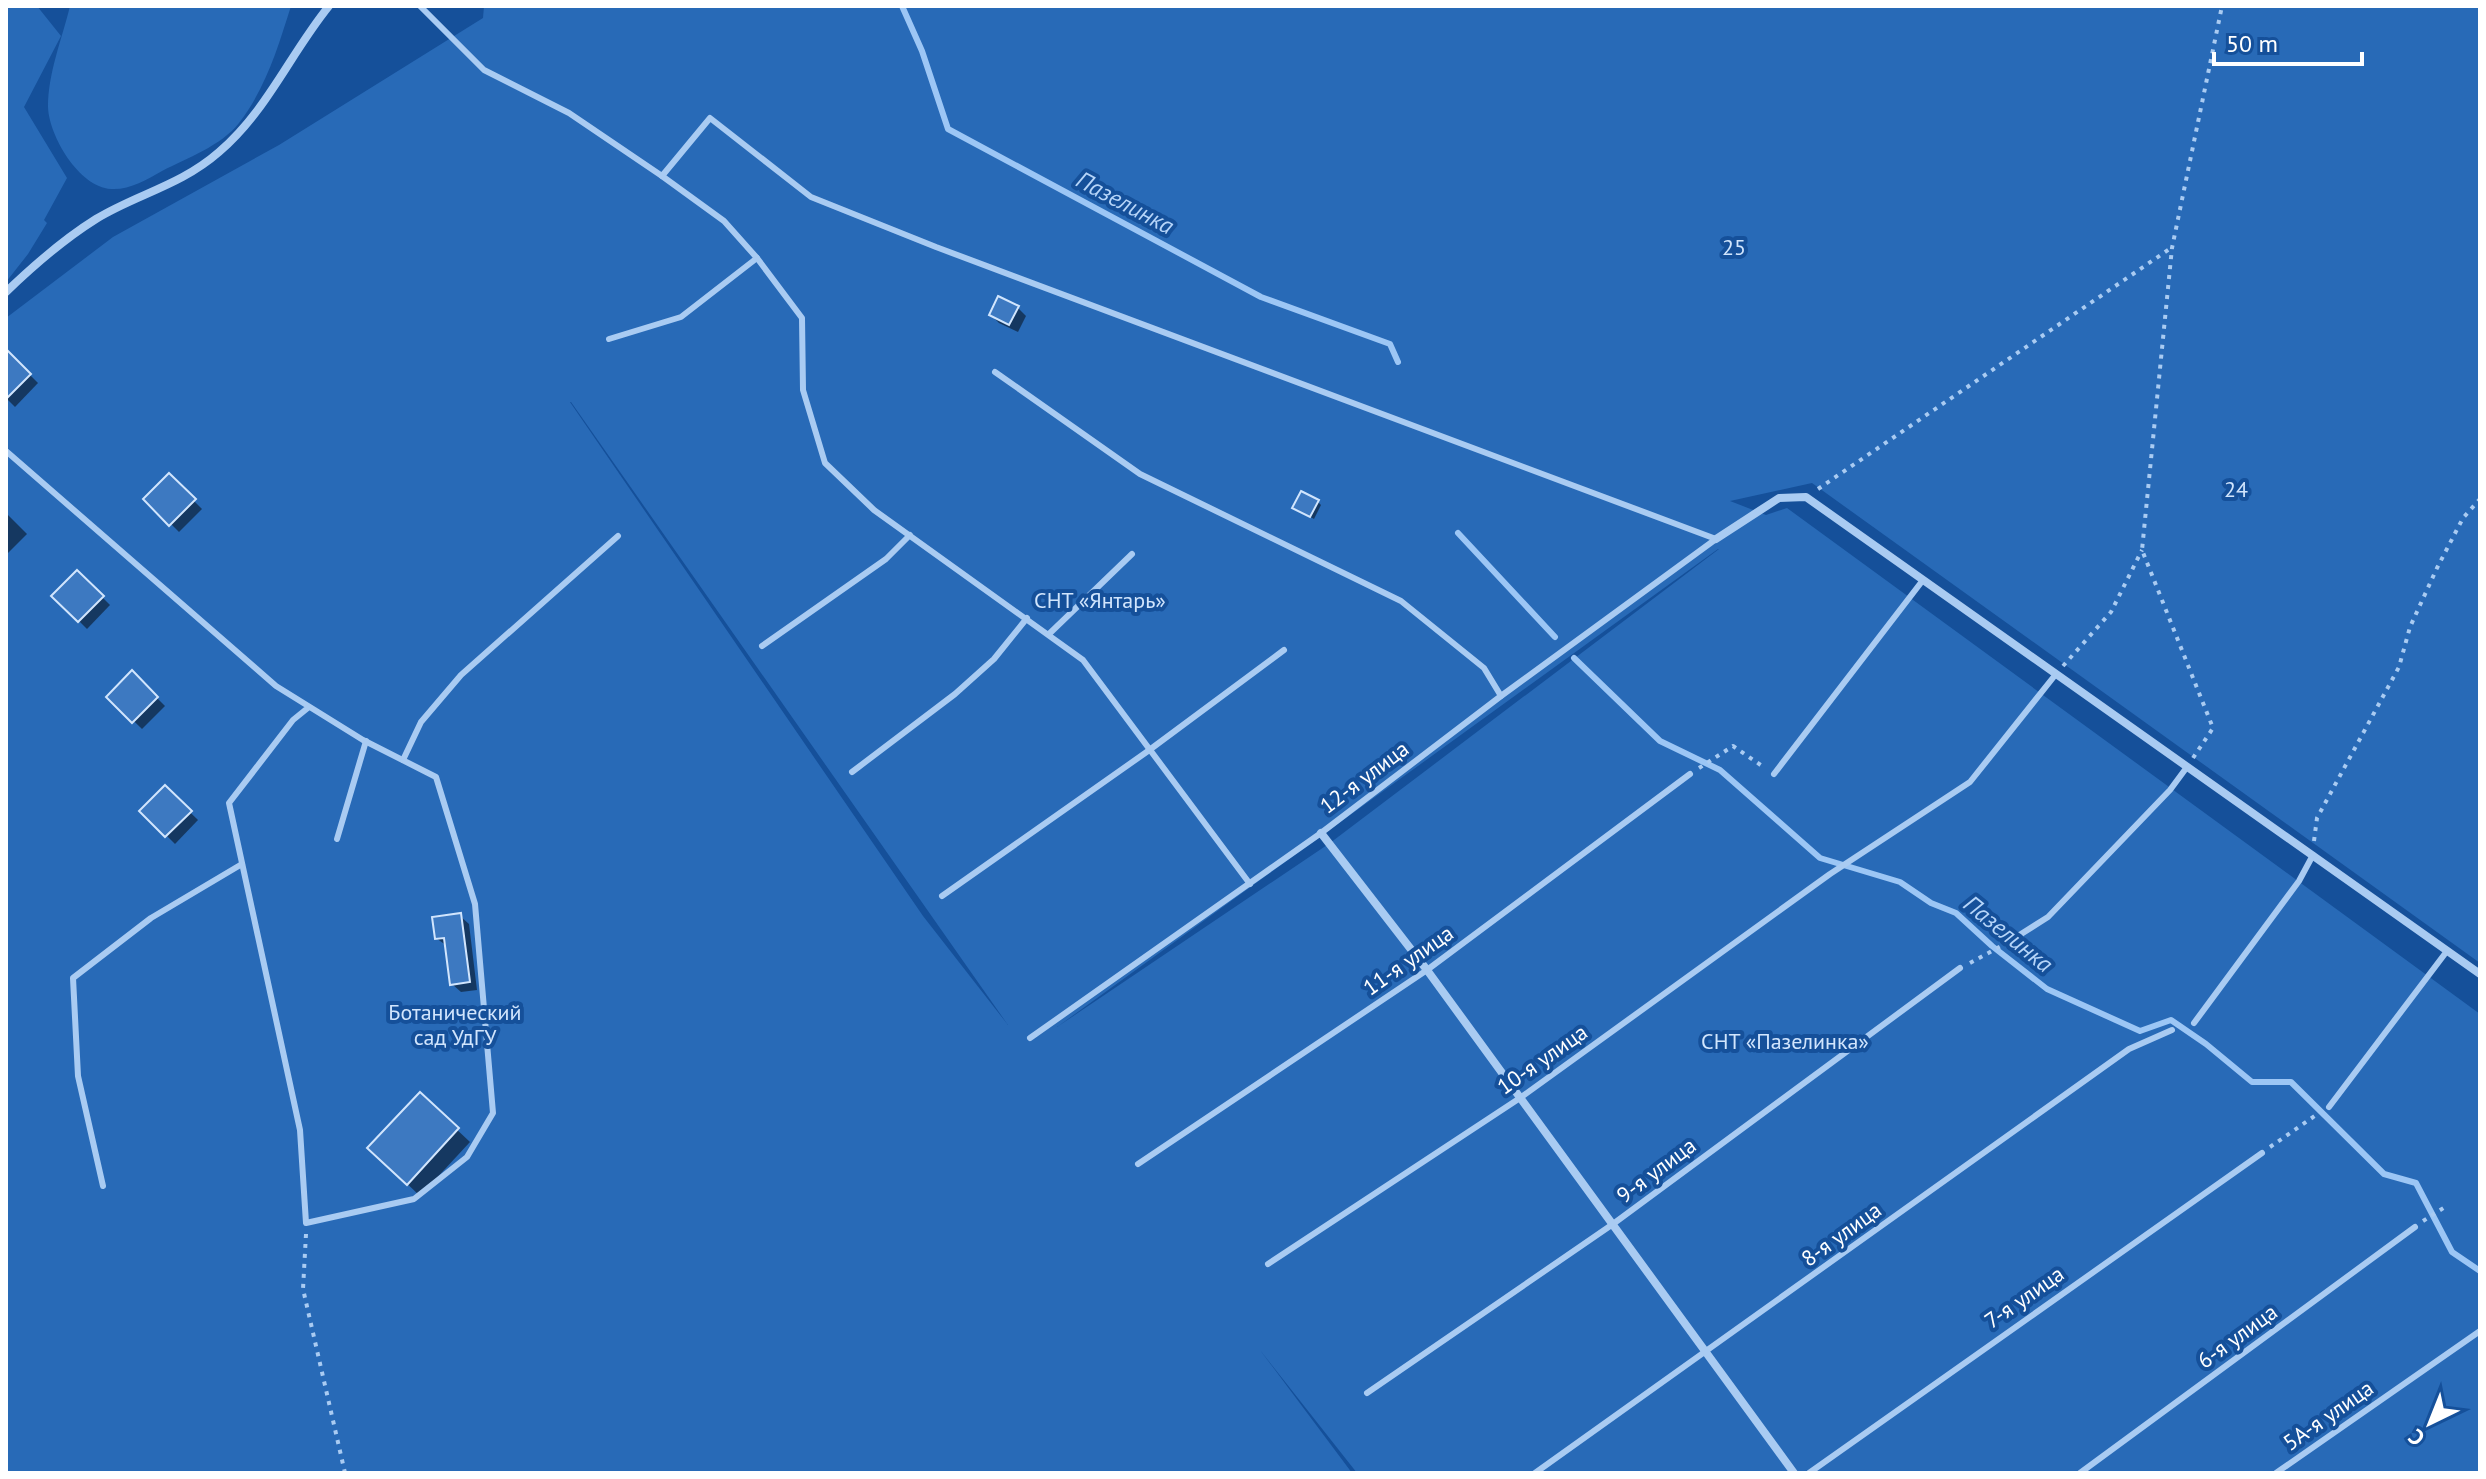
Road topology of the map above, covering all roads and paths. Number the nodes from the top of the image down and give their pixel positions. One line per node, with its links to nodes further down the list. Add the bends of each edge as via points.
1 (420, 6): 4 (lane, via 484,70 569,113)
2 (2222, 6): 5 (path)
3 (324, 7): 7 (street, via 255,117 219,153 179,181 96,219)
4 (662, 176): 6 (lane, via 724,221); 15 (lane, via 710,118 811,197)
5 (2172, 248): 11 (path); 16 (path)
6 (757, 258): 8 (lane, via 681,317); 13 (lane, via 802,318 803,390 825,463 874,510)
7 (6, 292)
8 (609, 339)
9 (995, 372): 24 (lane, via 1140,474 1401,601 1484,668)
10 (6, 451): 25 (lane, via 276,686)
11 (1806, 497): 15 (street, via 1779,498); 18 (street)
12 (2480, 499): 36 (path, via 2463,518 2437,568 2410,627 2399,667 2317,818)
13 (910, 535): 19 (lane); 21 (lane, via 886,559)
14 (618, 536): 29 (lane, via 461,675 421,722)
15 (1716, 539): 24 (lane, 12-я улица)
16 (2142, 550): 23 (path, via 2111,612); 30 (path, via 2213,728)
17 (1132, 554): 20 (lane)
18 (1923, 580): 23 (street); 33 (lane)
19 (1027, 618): 20 (lane); 31 (lane, via 994,659 955,694)
20 (1049, 634): 27 (lane, via 1083,660)
21 (762, 646)
22 (1284, 650): 27 (lane)
23 (2056, 674): 30 (street); 49 (lane, 10-я улица, via 1970,782 1830,874)
24 (1501, 696): 34 (lane, 12-я улица)
25 (309, 707): 26 (lane); 37 (lane, via 229,803)
26 (366, 741): 29 (lane); 35 (lane)
27 (1148, 751): 38 (lane); 39 (lane)
28 (1714, 759): 33 (path, via 1733,746)
29 (403, 760): 56 (lane, via 436,777 475,904 493,1113 467,1157 414,1199)
30 (2187, 767): 36 (street); 40 (lane, via 2048,917)
31 (852, 772)
32 (1690, 774): 44 (lane, 11-я улица)
33 (1774, 774)
34 (1321, 833): 38 (lane, 12-я улица); 44 (street)
35 (337, 839)
36 (2313, 855): 41 (street); 46 (lane)
37 (242, 864): 53 (lane, via 151,918 73,978 78,1076); 56 (lane, via 300,1130)
38 (1250, 884): 48 (lane, 12-я улица)
39 (942, 896)
40 (2010, 941)
41 (2447, 951): 45 (street); 50 (lane)
42 (1986, 954): 43 (path)
43 (1960, 968): 57 (lane, 9-я улица)
44 (1427, 970): 49 (street); 52 (lane, 11-я улица)
45 (2480, 974)
46 (2194, 1023)
47 (2172, 1030): 61 (lane, 8-я улица, via 2129,1049)
48 (1030, 1038)
49 (1520, 1098): 57 (street); 59 (lane, 10-я улица)
50 (2329, 1107): 51 (path)
51 (2262, 1153): 66 (lane, 7-я улица)
52 (1138, 1164)
53 (103, 1186)
54 (2445, 1207): 55 (path)
55 (2428, 1218)
56 (306, 1223): 63 (path, via 303,1289)
57 (1613, 1224): 61 (street); 62 (lane, 9-я улица)
58 (2415, 1227): 67 (lane, 6-я улица)
59 (1268, 1264)
60 (2480, 1331): 68 (lane, 5А-я улица)
61 (1706, 1353): 64 (lane, 8-я улица); 65 (street)
62 (1367, 1393)
63 (345, 1473)
64 (1535, 1473)
65 (1794, 1473)
66 (1809, 1473)
67 (2080, 1473)
68 (2276, 1473)

